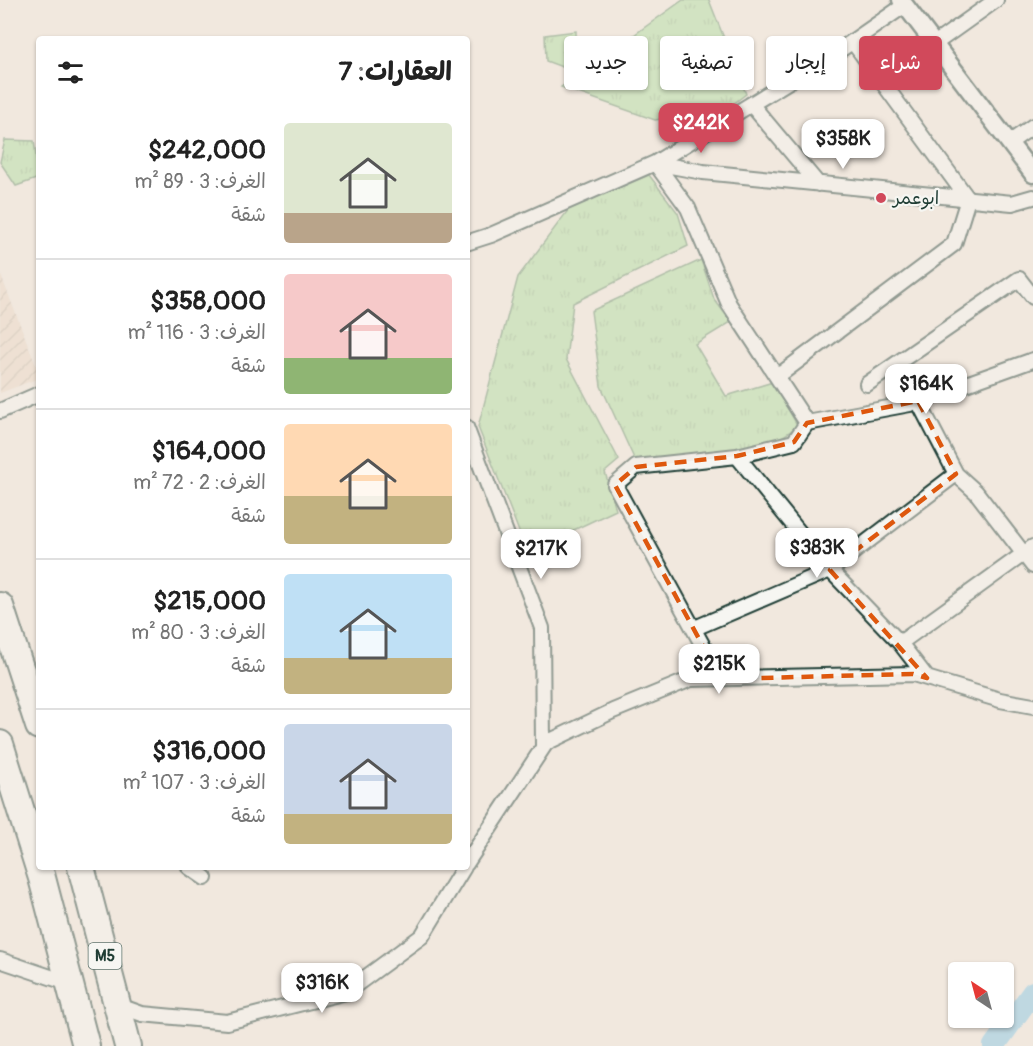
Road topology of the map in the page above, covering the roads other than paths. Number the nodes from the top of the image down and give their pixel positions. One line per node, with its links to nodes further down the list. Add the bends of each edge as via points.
1 (996, 0): 4 (street)
2 (903, 3): 3 (street); 5 (street)
3 (928, 36)
4 (942, 38)
5 (853, 42): 6 (street); 9 (street)
6 (859, 51)
7 (942, 55): 11 (street)
8 (887, 90): 16 (street)
9 (751, 104): 12 (street); 14 (street)
10 (1033, 126): 11 (street)
11 (1009, 143): 13 (street)
12 (655, 163): 14 (street); 17 (street); 20 (street, via 688,208 729,304)
13 (1033, 174)
14 (818, 184): 16 (street)
15 (1033, 197): 16 (street, via 1012,203)
16 (968, 199): 20 (street, via 954,244)
17 (470, 242)
18 (1033, 297): 21 (street, via 1019,279)
19 (1033, 360): 23 (street)
20 (778, 376): 25 (street)
21 (867, 384)
22 (36, 395): 24 (street)
23 (918, 401): 25 (street); 28 (street)
24 (0, 411)
25 (807, 423): 27 (street, via 794,442)
26 (470, 438): 40 (street, via 542,628)
27 (737, 456): 31 (street); 33 (street, via 636,467 615,485)
28 (956, 474): 29 (street); 31 (street)
29 (1028, 550): 30 (street); 34 (street)
30 (1033, 566)
31 (830, 570): 33 (street); 34 (street)
32 (0, 606): 38 (highway)
33 (695, 628): 36 (street)
34 (900, 643): 35 (street)
35 (927, 678): 36 (street, via 913,674); 37 (street)
36 (721, 679): 40 (street, via 691,679 613,711)
37 (1033, 706)
38 (36, 717)
39 (0, 744): 42 (highway, M5)
40 (543, 747): 41 (street)
41 (470, 857)
42 (36, 859)
43 (39, 870): 49 (highway, M5)
44 (82, 870): 50 (highway, M5)
45 (193, 870): 47 (street)
46 (462, 870): 50 (street, via 422,936 346,992 227,1022 142,1014)
47 (205, 878)
48 (0, 960): 49 (street)
49 (71, 984): 51 (highway, M5)
50 (117, 1005): 52 (highway, M5)
51 (86, 1046)
52 (128, 1046)

